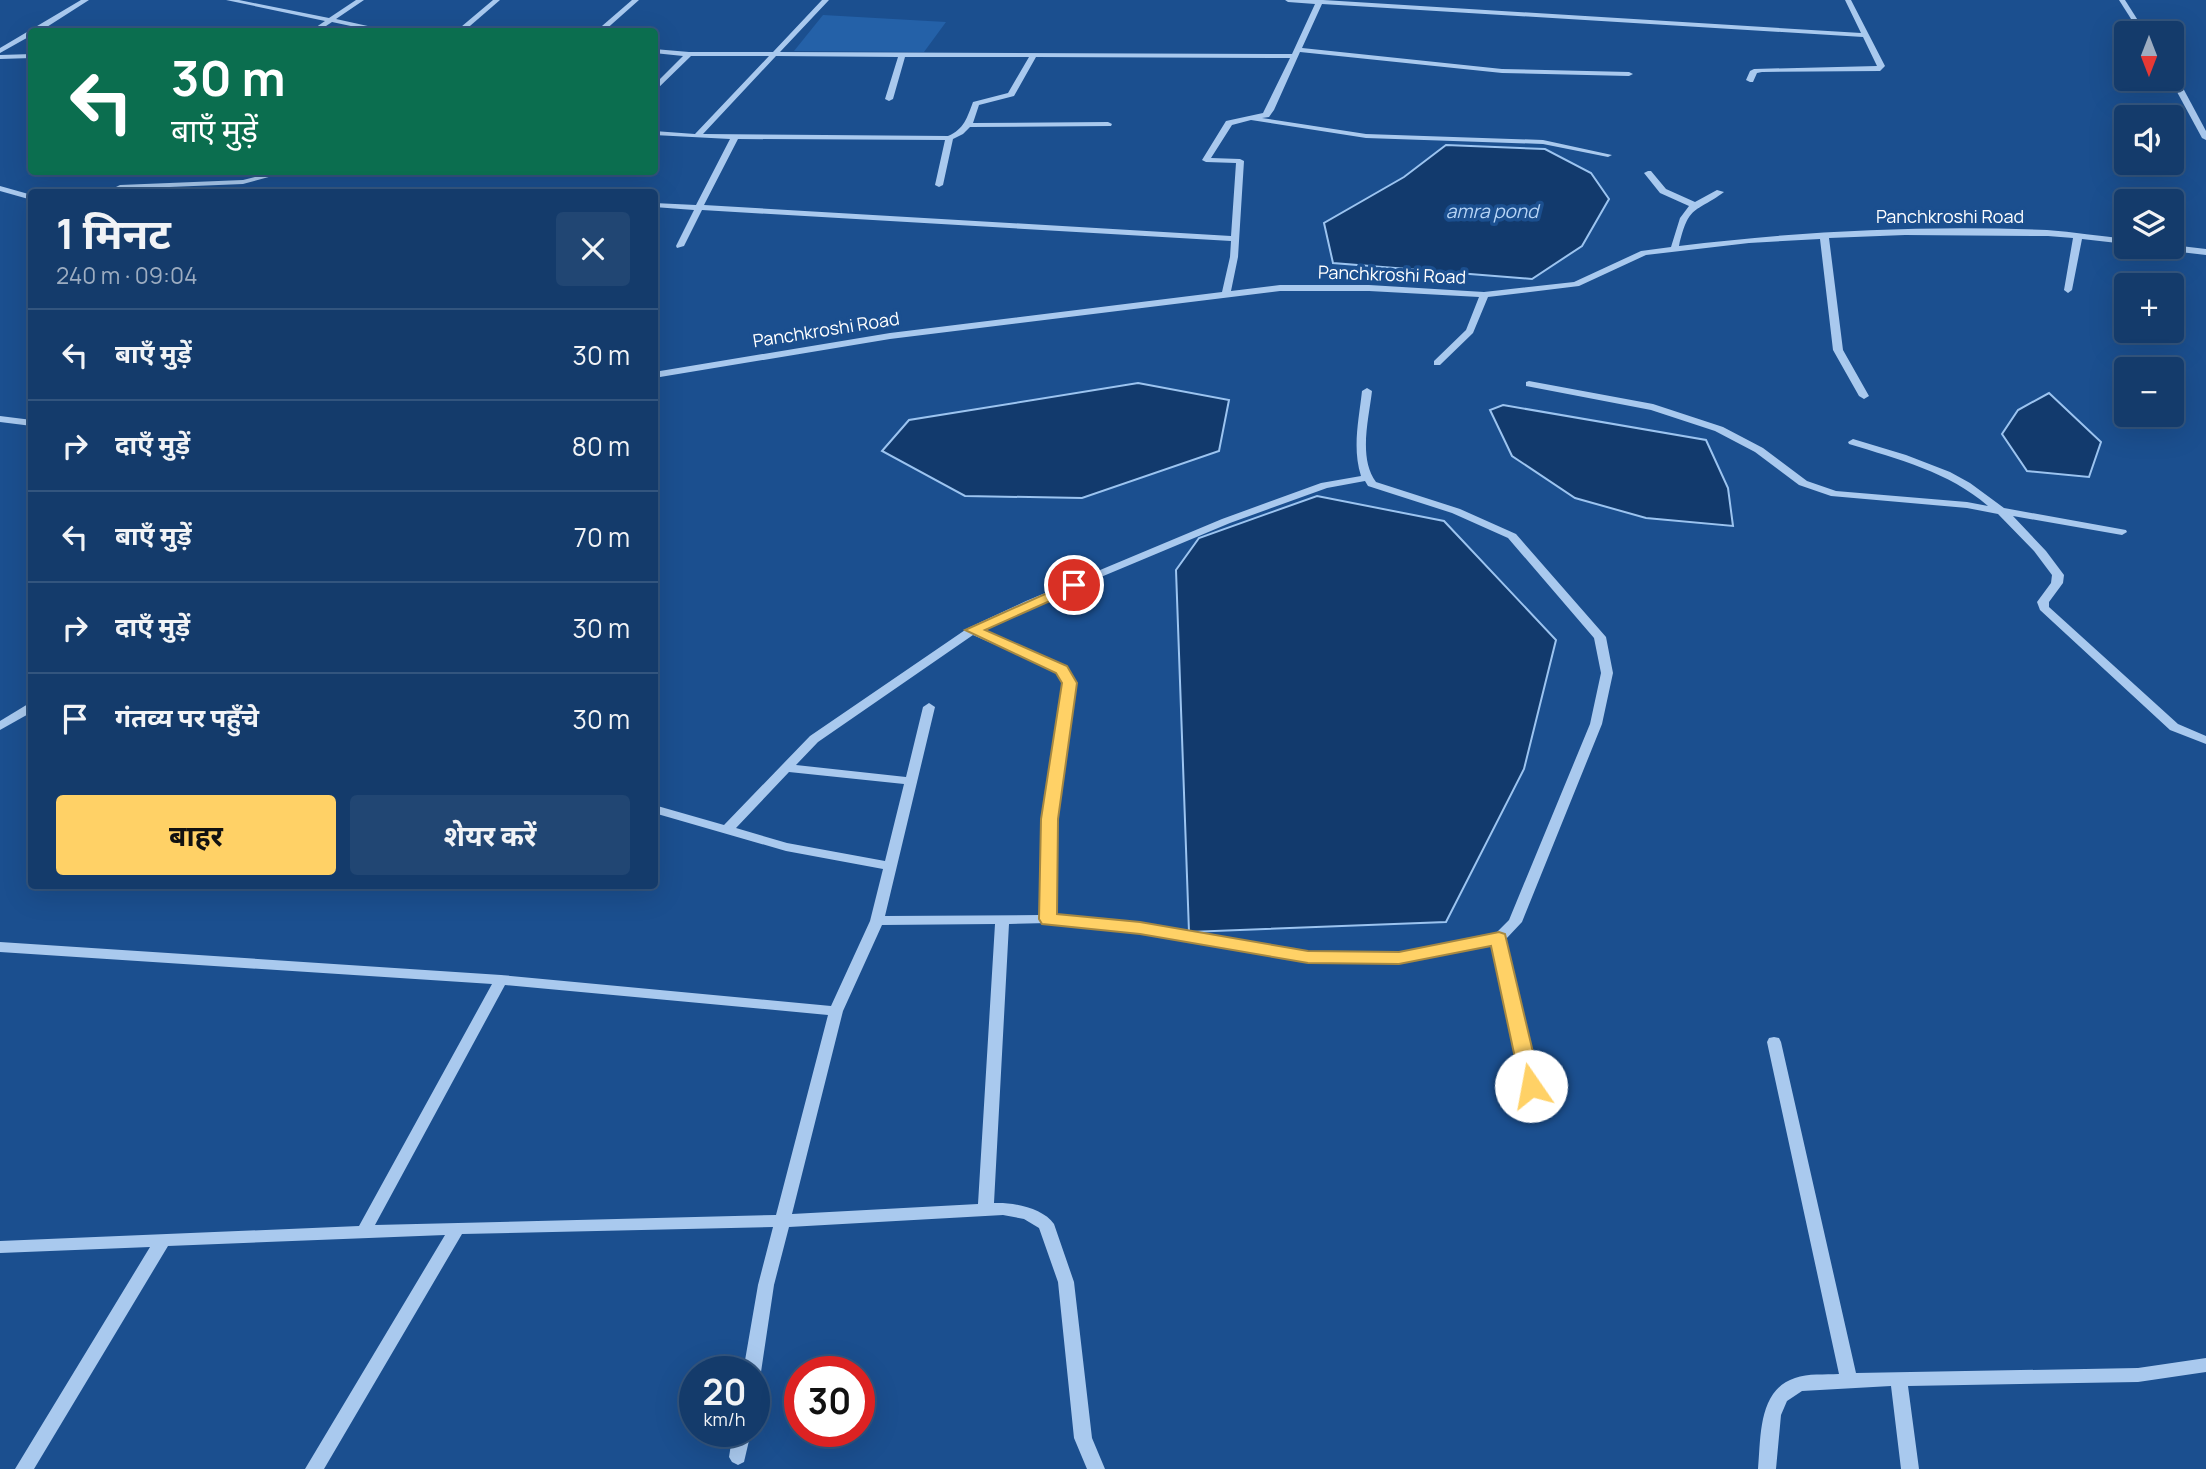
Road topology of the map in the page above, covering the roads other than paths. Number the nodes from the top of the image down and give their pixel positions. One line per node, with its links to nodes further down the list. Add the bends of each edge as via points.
1 (86, 0): 13 (street)
2 (229, 0): 11 (street)
3 (361, 0): 11 (street)
4 (497, 0): 16 (street)
5 (636, 0): 17 (street)
6 (826, 0): 22 (street)
7 (1288, 0): 10 (street)
8 (1848, 0): 19 (street)
9 (2122, 0): 12 (street)
10 (1320, 1): 19 (street); 23 (street)
11 (330, 21): 14 (street); 15 (street)
12 (2135, 21)
13 (39, 28)
14 (319, 28)
15 (370, 28)
16 (463, 28)
17 (603, 28)
18 (28, 34): 20 (street)
19 (1866, 35): 30 (street, via 1880,69 1762,70 1754,71)
20 (0, 51)
21 (658, 51): 24 (street)
22 (775, 52): 24 (street); 25 (street); 38 (street)
23 (1296, 53): 26 (street); 29 (street, via 1502,71); 34 (street, via 1270,110)
24 (689, 54): 31 (street)
25 (902, 54): 26 (street); 33 (street)
26 (1034, 54): 36 (street, via 1017,88 976,104)
27 (28, 56): 28 (street)
28 (0, 57)
29 (1629, 74)
30 (1750, 80)
31 (658, 86)
32 (2181, 91): 41 (street)
33 (889, 99)
34 (1249, 118): 42 (street, via 1366,136 1543,142); 55 (street, via 1229,123 1206,160 1240,161)
35 (1108, 124): 36 (street)
36 (969, 125): 40 (street, via 962,134)
37 (658, 132): 38 (street)
38 (697, 136): 39 (street)
39 (735, 136): 40 (street); 52 (street)
40 (949, 138): 45 (street)
41 (2206, 138)
42 (1608, 155)
43 (1648, 173): 51 (street, via 1663,191)
44 (271, 175): 46 (street, via 243,182)
45 (939, 185)
46 (120, 187)
47 (0, 188): 49 (street)
48 (1720, 192): 51 (street)
49 (28, 197)
50 (658, 205): 52 (street)
51 (1694, 205): 58 (street, via 1682,216)
52 (698, 209): 55 (street); 57 (street)
53 (1824, 236): 54 (street, Panchkroshi Road, via 1905,232); 58 (street, Panchkroshi Road); 68 (street, via 1838,350)
54 (2078, 237): 56 (street, Panchkroshi Road); 61 (street)
55 (1235, 239): 62 (street)
56 (2114, 242)
57 (680, 246)
58 (1675, 247): 63 (street, Panchkroshi Road, via 1644,253 1576,284)
59 (2184, 250): 60 (street)
60 (2206, 252)
61 (2068, 290)
62 (1226, 295): 63 (street, Panchkroshi Road, via 1280,288 1369,288); 65 (street, Panchkroshi Road, via 890,336)
63 (1484, 295): 64 (street, via 1470,331)
64 (1437, 363)
65 (658, 374)
66 (1529, 384): 73 (street, via 1653,407 1719,429 1759,450 1803,483 1826,492)
67 (1367, 391): 72 (street, via 1361,464)
68 (1864, 396)
69 (0, 419): 70 (street)
70 (28, 422)
71 (1853, 442): 73 (street, via 1945,472 1975,487)
72 (1365, 478): 75 (street, via 1325,485 1226,521); 88 (street, via 1512,536 1600,637 1607,673 1597,724 1516,922)
73 (2004, 511): 74 (street); 79 (street, via 2058,575 2044,608 2165,720)
74 (2122, 532)
75 (972, 630): 80 (street, via 814,739); 85 (street, via 1062,670 1069,683 1049,819)
76 (929, 707): 81 (street)
77 (28, 709): 78 (street)
78 (0, 726)
79 (2206, 740)
80 (787, 768): 81 (street); 83 (street)
81 (911, 782): 84 (street)
82 (658, 810): 83 (street)
83 (726, 831): 84 (street)
84 (890, 866): 87 (street)
85 (1048, 919): 86 (street); 88 (street, via 1140,928 1308,957 1399,958)
86 (1002, 920): 87 (street); 94 (street)
87 (877, 921): 91 (street)
88 (1499, 938): 93 (street)
89 (0, 947): 90 (street)
90 (501, 981): 91 (street); 97 (street)
91 (836, 1011): 95 (street)
92 (1774, 1042): 103 (street)
93 (1531, 1086)
94 (986, 1209): 95 (street); 108 (street, via 1028,1214 1046,1224 1066,1282 1083,1438)
95 (785, 1221): 96 (street); 100 (street, via 766,1286)
96 (457, 1228): 97 (street); 107 (street)
97 (364, 1231): 98 (street)
98 (163, 1240): 99 (street); 106 (street)
99 (0, 1247)
100 (755, 1356)
101 (2206, 1365): 102 (street, via 2138,1376)
102 (1899, 1379): 103 (street); 110 (street)
103 (1849, 1380): 109 (street, via 1798,1384 1781,1396 1772,1415)
104 (740, 1447): 105 (street)
105 (738, 1457)
106 (24, 1469)
107 (314, 1469)
108 (1096, 1469)
109 (1767, 1469)
110 (1910, 1469)

